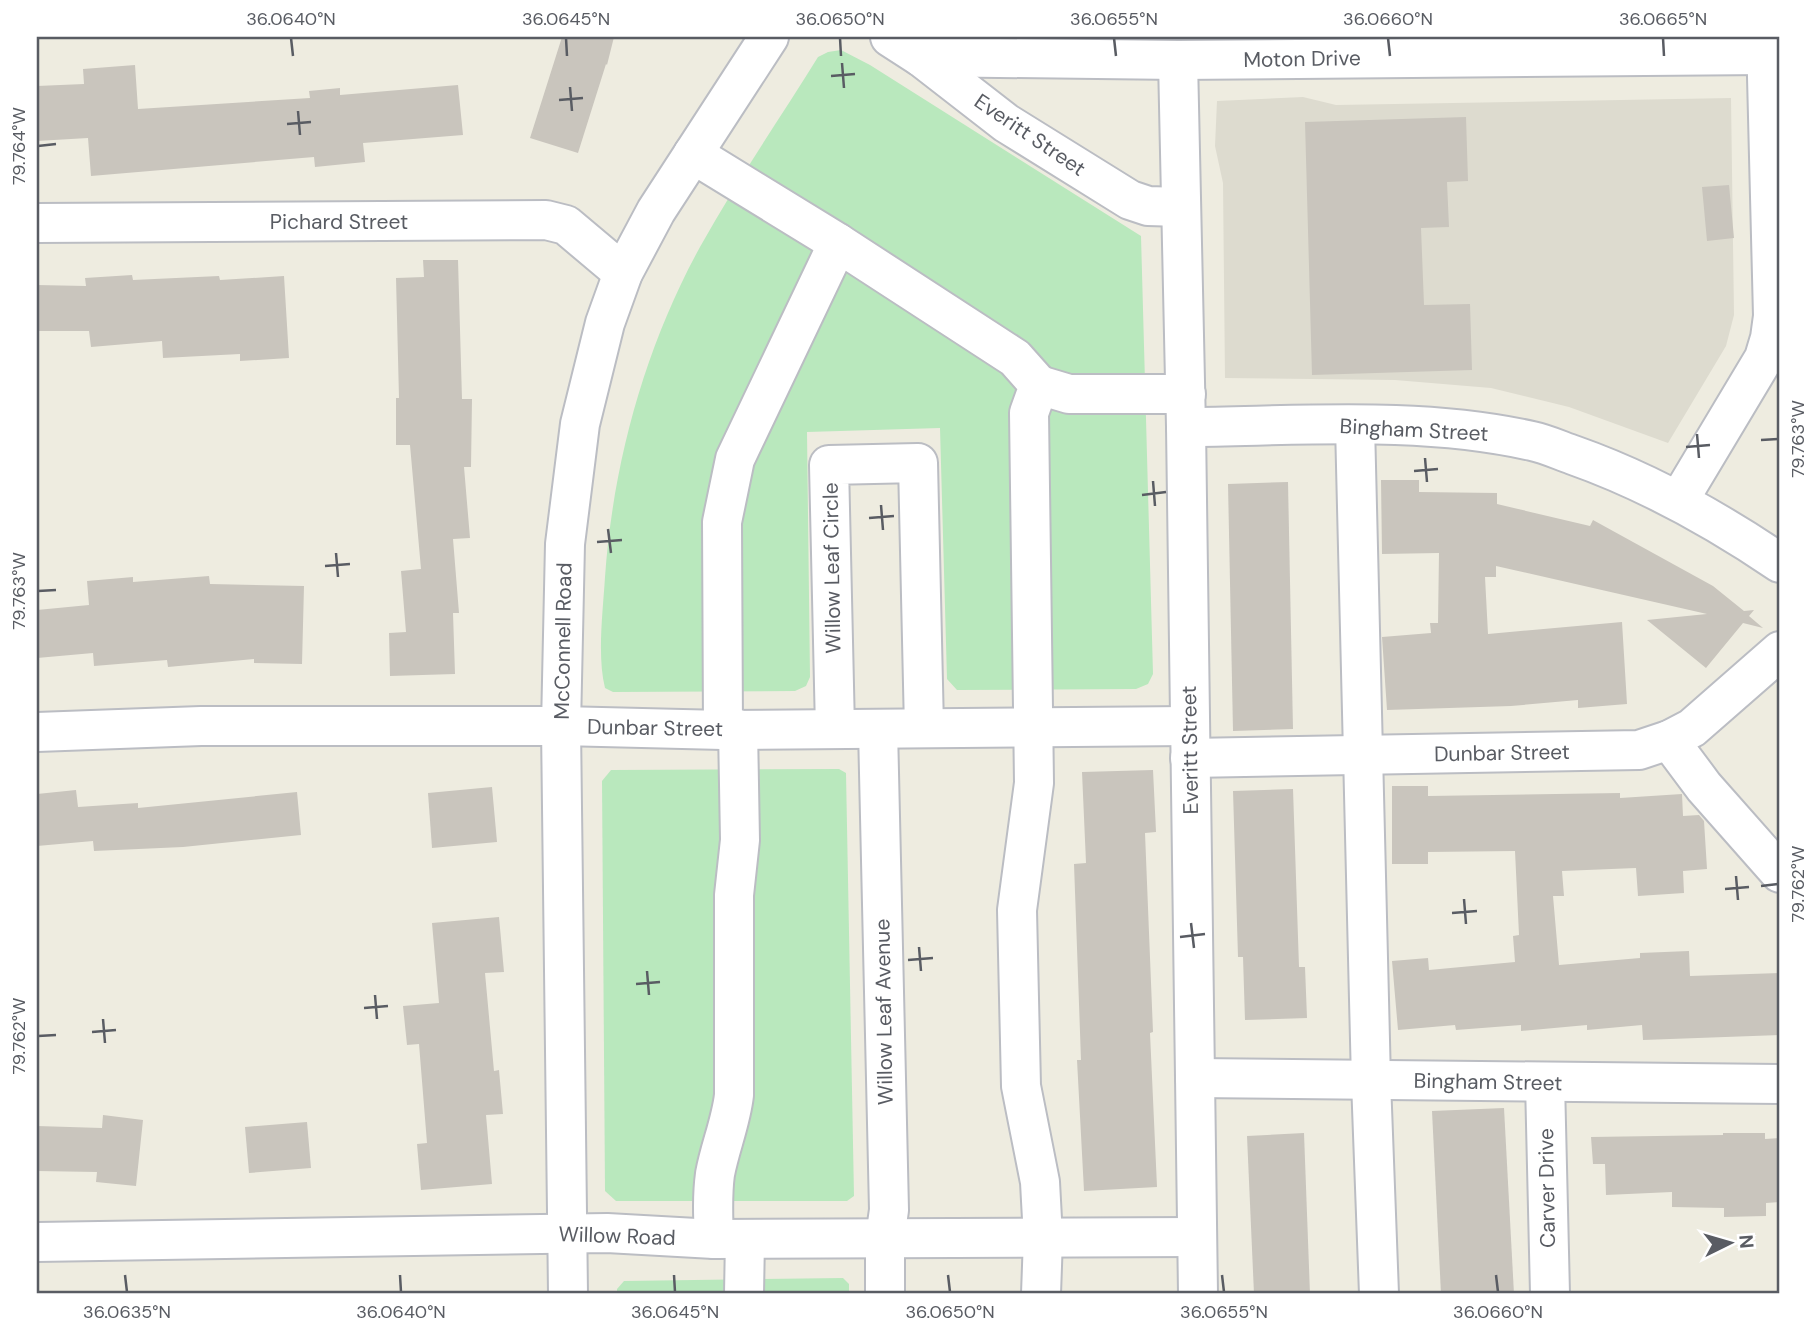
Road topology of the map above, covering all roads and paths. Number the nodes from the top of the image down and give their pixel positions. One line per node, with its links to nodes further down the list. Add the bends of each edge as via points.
1 (769, 37): 10 (street, McConnell Road)
2 (890, 37): 7 (street, Everitt Street)
3 (1689, 46): 4 (street, Moton Drive); 6 (street, Moton Drive)
4 (1766, 46): 9 (street)
5 (1367, 47): 6 (street, Moton Drive); 8 (street, Moton Drive)
6 (1528, 47)
7 (922, 57): 8 (street, Moton Drive); 11 (street, Everitt Street, via 1006,123 1130,200 1149,206)
8 (1178, 60): 11 (street, Everitt Street)
9 (1774, 143): 15 (street)
10 (693, 154): 13 (street); 14 (street, McConnell Road)
11 (1181, 206): 17 (street, Everitt Street)
12 (37, 223): 14 (street, Pichard Street, via 546,220 566,225)
13 (838, 243): 16 (street, via 1015,358); 27 (street, via 734,459 722,522)
14 (623, 273): 22 (street, McConnell Road, via 605,323 580,424 565,544)
15 (1775, 339): 19 (street)
16 (1039, 385): 17 (street, Bingham Street, via 1069,394); 24 (street, via 1029,413)
17 (1186, 411): 18 (street, Bingham Street); 30 (street, Everitt Street)
18 (1355, 425): 19 (street, Bingham Street, via 1436,427 1535,442); 31 (street)
19 (1679, 500): 20 (street, Bingham Street)
20 (1780, 563)
21 (1780, 651): 29 (street, Dunbar Street, via 1692,728)
22 (561, 726): 27 (street, Dunbar Street); 28 (street, Dunbar Street, via 201,726); 37 (street, McConnell Road)
23 (924, 728): 24 (street, Dunbar Street); 25 (street, Willow Leaf Circle, via 918,463 829,465); 26 (street, Dunbar Street)
24 (1033, 728): 30 (street, Dunbar Street); 40 (street, via 1033,803 1017,910 1021,1086 1040,1182)
25 (835, 729): 26 (street, Dunbar Street); 27 (street, Dunbar Street)
26 (878, 729): 39 (street, Willow Leaf Avenue, via 888,1196)
27 (730, 730): 41 (street, via 740,840 734,895 734,1094 715,1173 713,1205)
28 (37, 732)
29 (1668, 740): 31 (street, Dunbar Street, via 1639,750); 32 (street)
30 (1190, 742): 31 (street, Dunbar Street); 33 (street, Everitt Street)
31 (1363, 754): 34 (street)
32 (1780, 873)
33 (1195, 1078): 34 (street, Bingham Street); 38 (street, Everitt Street)
34 (1371, 1081): 35 (street, Bingham Street); 48 (street)
35 (1545, 1082): 36 (street, Bingham Street); 49 (street, Carver Drive)
36 (1780, 1084)
37 (568, 1234): 41 (street, Willow Road); 42 (street, Willow Road); 43 (street, McConnell Road)
38 (1197, 1237): 40 (street, Willow Road); 47 (street, Everitt Street)
39 (885, 1238): 40 (street, Willow Road); 41 (street, Willow Road); 45 (street, Willow Leaf Avenue)
40 (1043, 1238): 46 (street)
41 (730, 1239): 44 (street)
42 (37, 1242)
43 (568, 1294)
44 (744, 1294)
45 (885, 1294)
46 (1041, 1294)
47 (1198, 1294)
48 (1379, 1294)
49 (1550, 1294)

